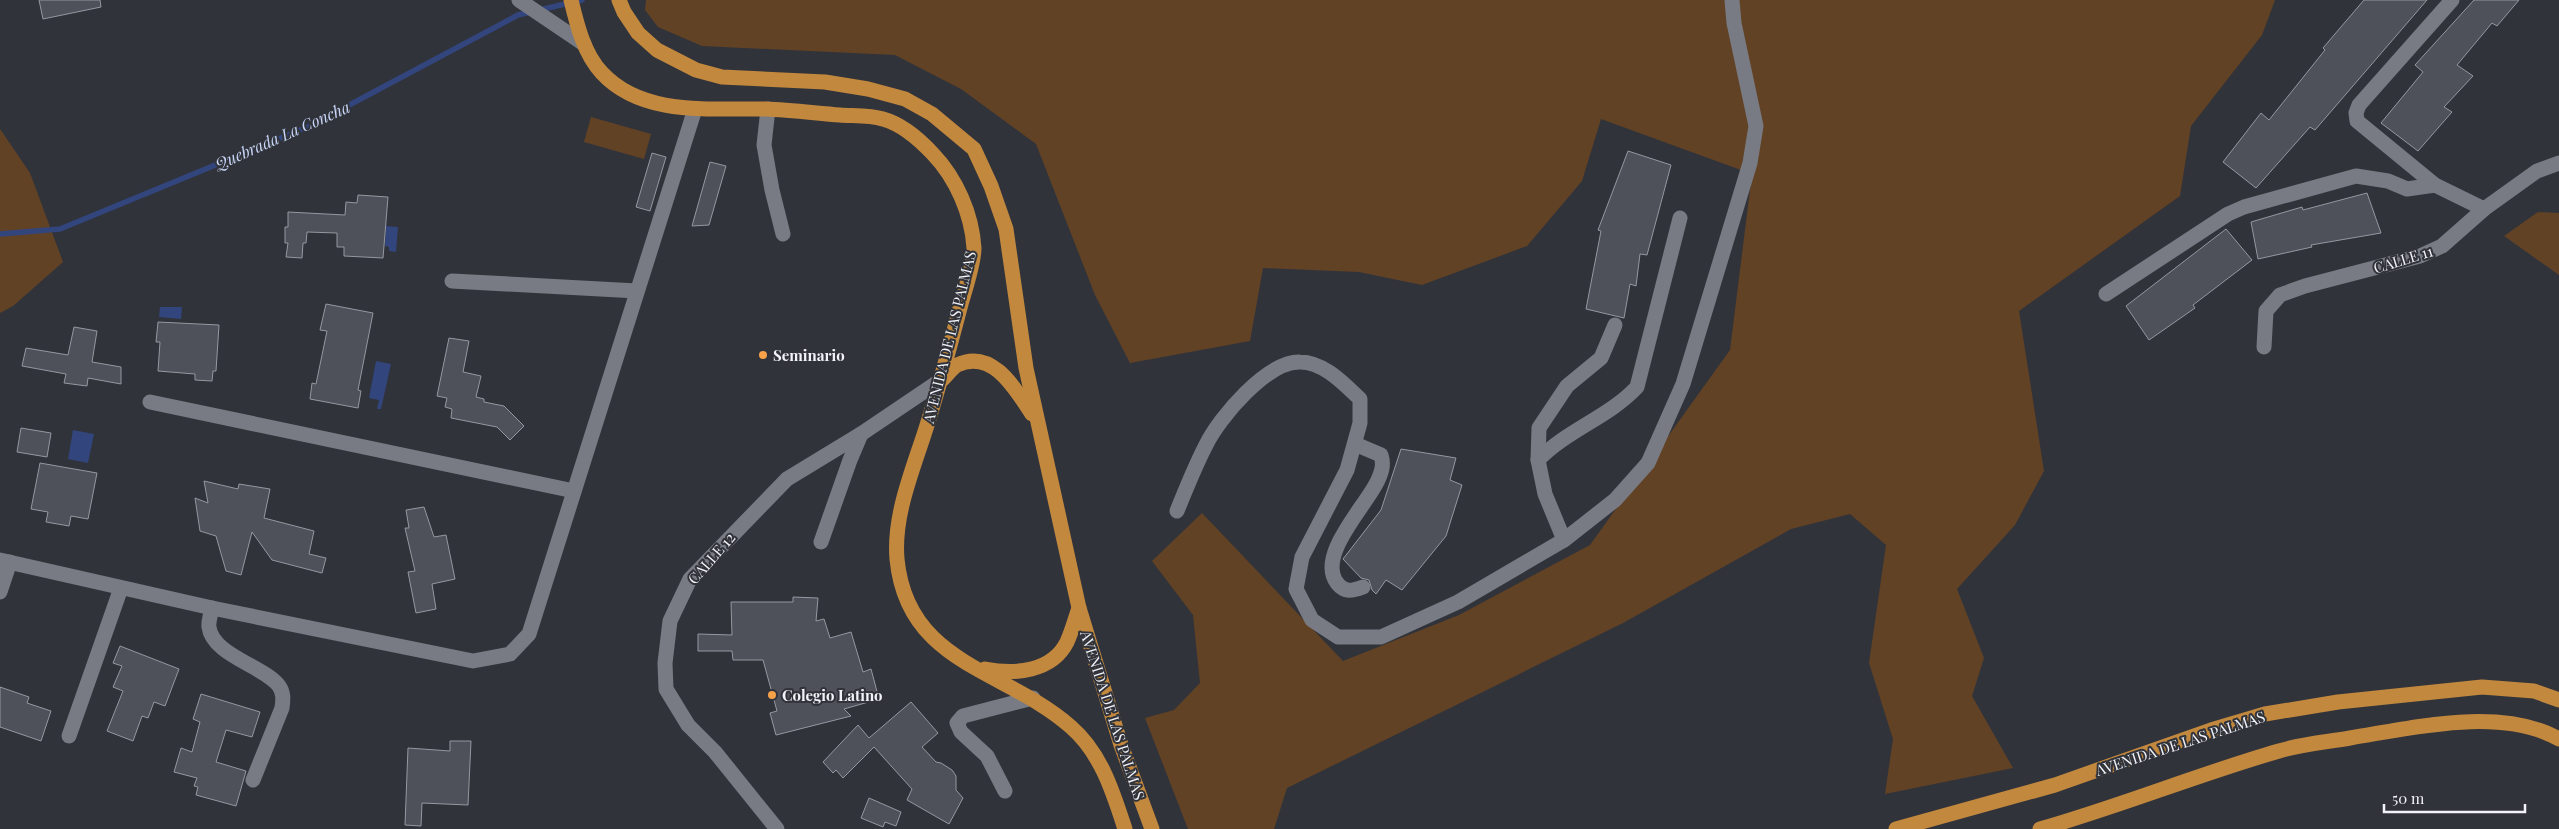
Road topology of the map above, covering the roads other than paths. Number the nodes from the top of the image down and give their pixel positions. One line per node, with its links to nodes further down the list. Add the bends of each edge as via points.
1 (519, 0): 6 (street)
2 (571, 0): 6 (main road, AVENIDA DE LAS PALMAS)
3 (619, 0): 21 (main road, AVENIDA DE LAS PALMAS, via 638,33 657,50 696,70 722,77 825,82 905,99 932,114 974,149 1006,229)
4 (1732, 0): 27 (street, via 1756,126 1750,162 1684,384 1648,463 1615,500)
5 (2452, 0): 10 (street, via 2359,105 2356,113 2357,122)
6 (584, 44): 7 (main road, AVENIDA DE LAS PALMAS, via 599,71 618,88 644,100)
7 (696, 109): 8 (main road, AVENIDA DE LAS PALMAS); 15 (street)
8 (768, 109): 13 (street, via 764,145); 19 (main road, AVENIDA DE LAS PALMAS, via 882,118 917,138 955,182 967,211 974,250)
9 (2559, 163): 11 (street, CALLE 11, via 2537,171)
10 (2435, 185): 11 (street); 16 (street, via 2407,189 2388,181 2356,176 2244,207 2228,214)
11 (2484, 209): 18 (street, CALLE 11, via 2442,246 2420,256 2280,295 2266,311)
12 (1680, 218): 24 (street, via 1637,386 1624,400 1553,444)
13 (783, 234)
14 (452, 281): 15 (street)
15 (637, 291): 25 (street)
16 (2106, 294)
17 (1616, 326): 24 (street, via 1601,358 1567,386 1539,428)
18 (2264, 347)
19 (941, 380): 21 (main road, via 956,366 975,362 992,366 1008,378); 22 (street, CALLE 12); 35 (main road, AVENIDA DE LAS PALMAS, via 904,500 898,534 899,576 909,608 942,648)
20 (150, 402): 25 (street)
21 (1036, 420): 34 (main road, AVENIDA DE LAS PALMAS)
22 (861, 434): 28 (street); 42 (street, CALLE 12, via 787,479 690,580 670,621 664,663 666,689 688,725 715,752)
23 (1355, 444): 26 (street, via 1360,423 1360,400 1339,378 1323,369 1300,362 1283,367 1259,380 1236,403 1206,443); 27 (street, via 1346,470 1302,557 1296,589 1312,620 1338,637 1381,637 1458,602); 30 (street, via 1381,455 1384,463 1378,481 1335,552 1331,567 1341,589 1350,592)
24 (1538, 460): 27 (street, via 1545,494)
25 (574, 491): 33 (street, via 529,634 510,654 473,661)
26 (1177, 511)
27 (1564, 540)
28 (822, 542)
29 (5, 561): 31 (street); 32 (street)
30 (1363, 587)
31 (121, 588): 33 (street); 38 (street)
32 (0, 592)
33 (212, 608): 40 (street, via 209,628 214,639 228,652 278,684 284,696)
34 (1079, 608): 35 (main road, via 1066,643 1052,661 1027,671); 44 (main road, AVENIDA DE LAS PALMAS, via 1121,745)
35 (969, 666): 36 (main road, AVENIDA DE LAS PALMAS)
36 (1033, 698): 41 (street, via 963,716 957,723 961,732 987,756); 43 (main road, AVENIDA DE LAS PALMAS, via 1072,727 1088,744 1109,782)
37 (2559, 700): 45 (main road, AVENIDA DE LAS PALMAS, via 2534,691 2482,687 2338,702 2265,714 2055,785)
38 (69, 736)
39 (2559, 739): 46 (main road, via 2507,722 2479,722 2422,726 2281,750)
40 (253, 780)
41 (1005, 790)
42 (777, 829)
43 (1125, 829)
44 (1152, 829)
45 (1896, 829)
46 (2040, 829)

